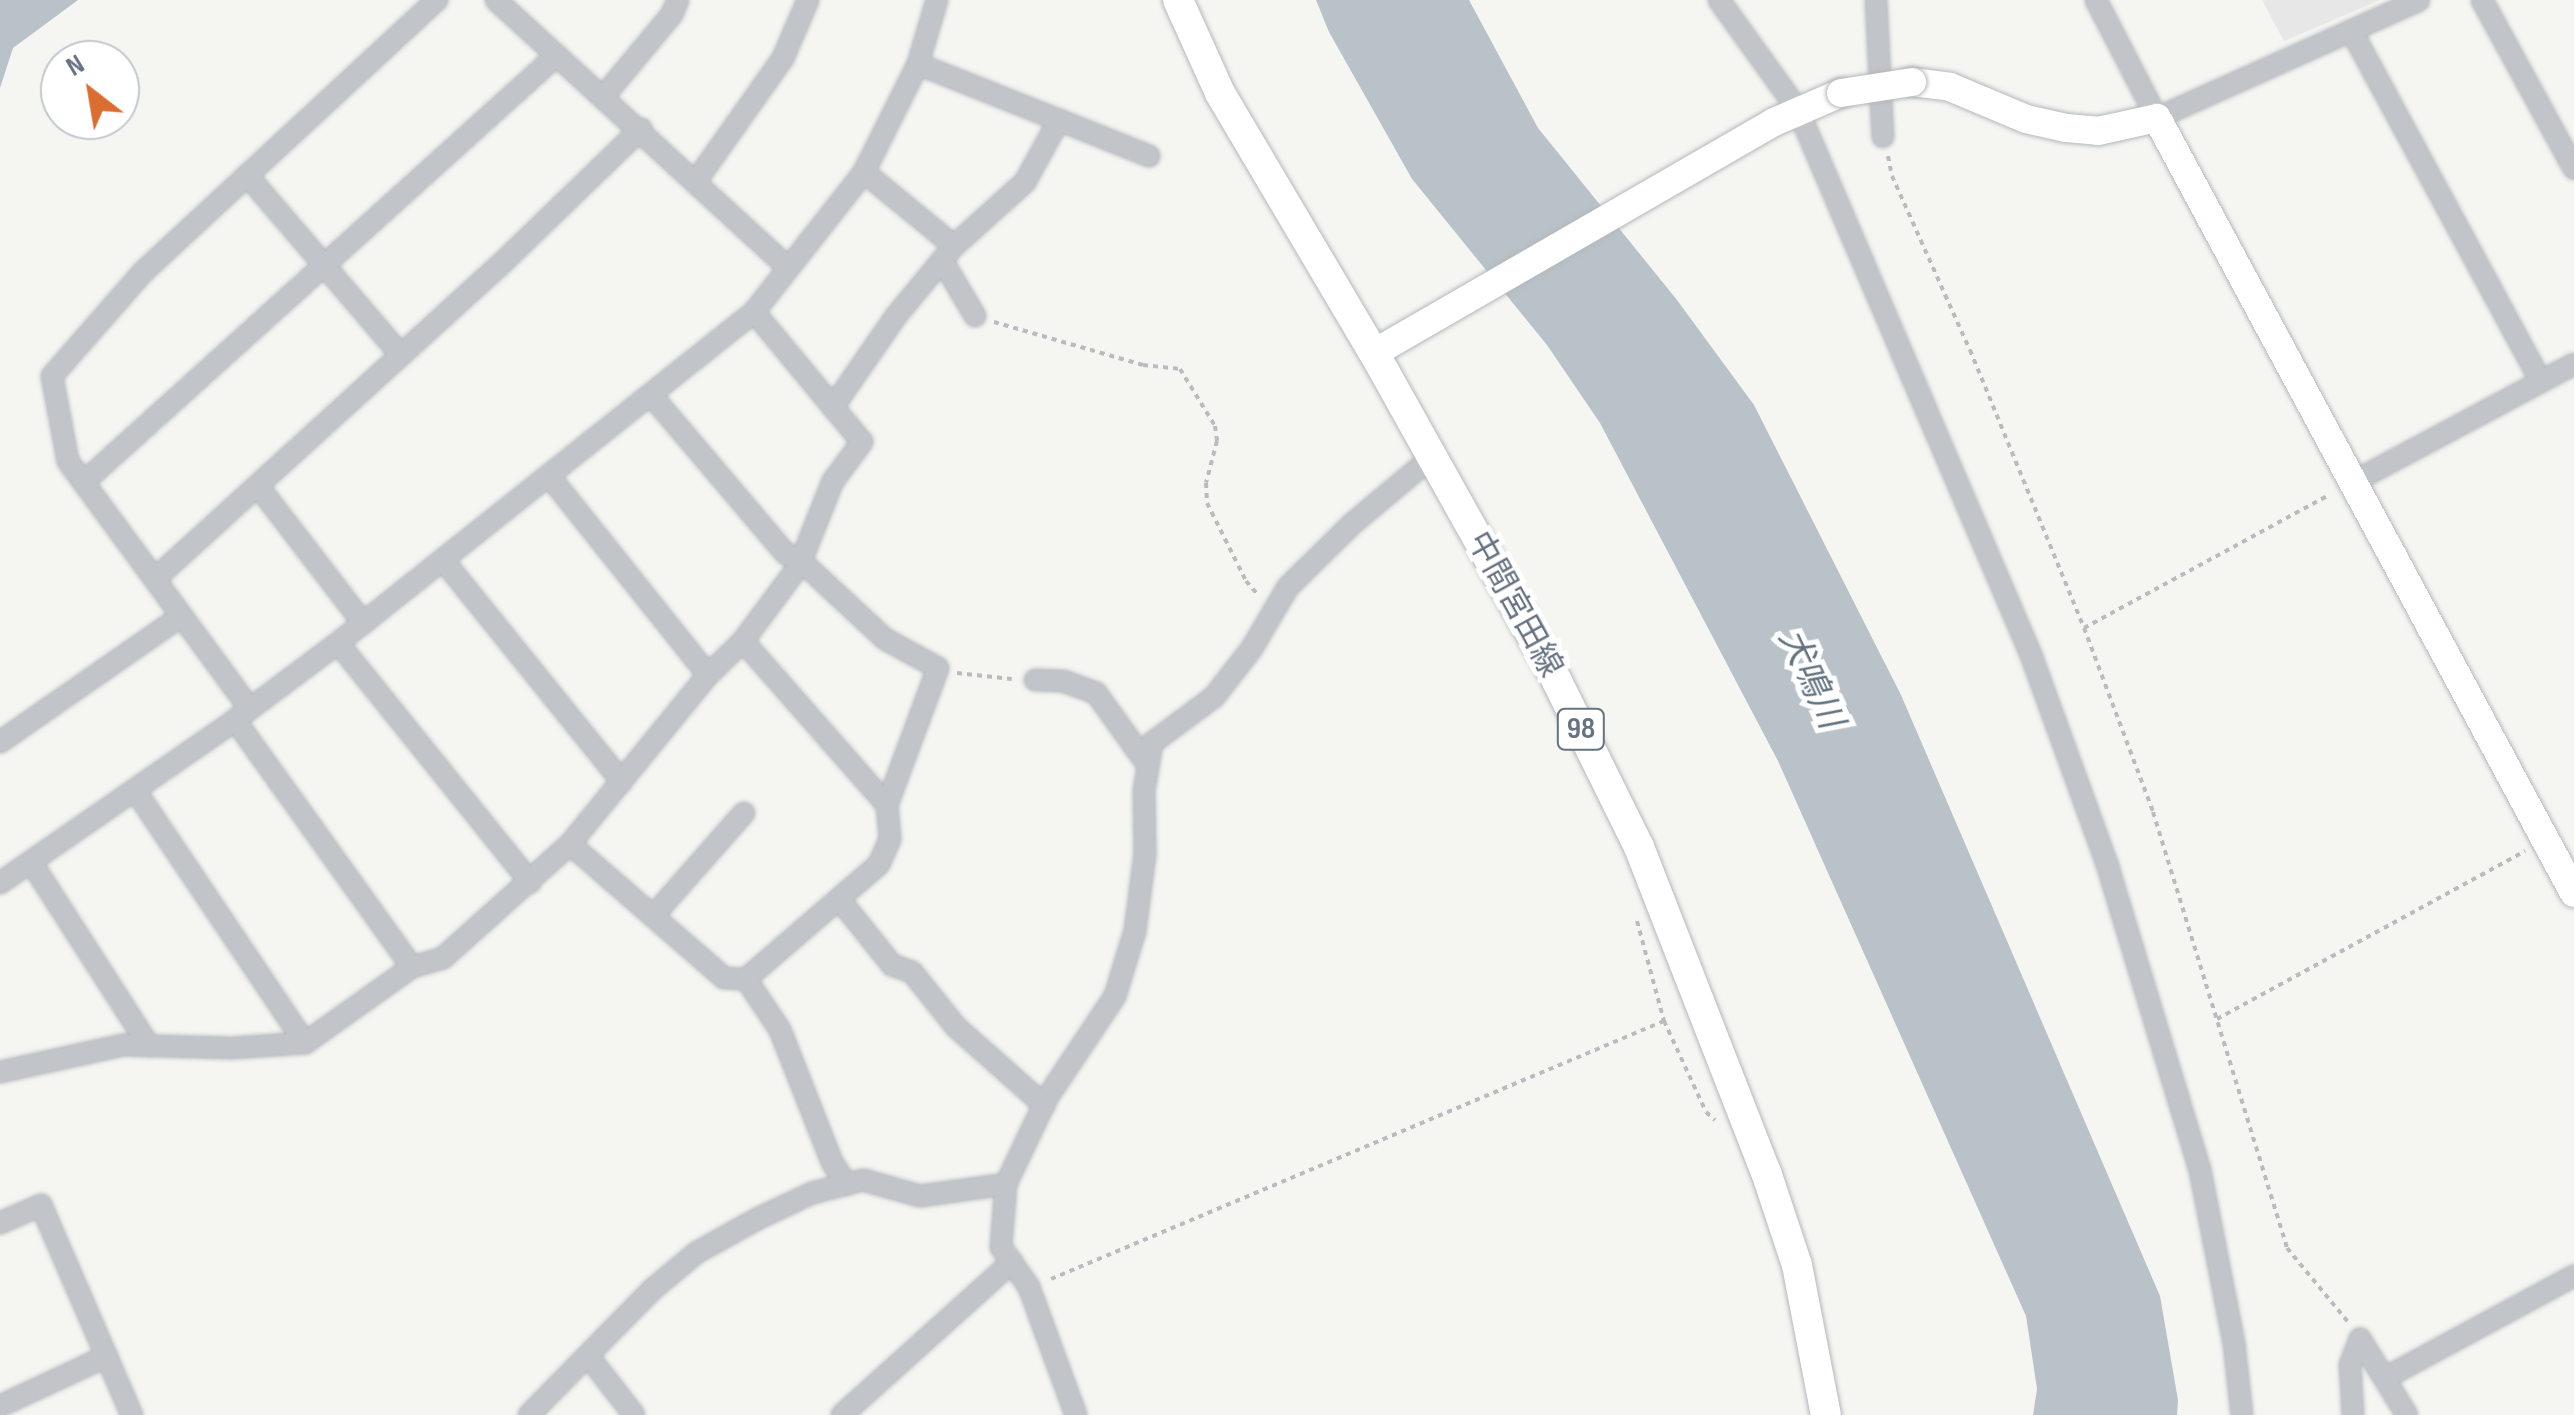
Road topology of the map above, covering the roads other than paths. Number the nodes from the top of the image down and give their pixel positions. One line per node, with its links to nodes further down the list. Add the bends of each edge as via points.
1 (437, 0): 24 (street)
2 (678, 0): 15 (street)
3 (808, 0): 25 (street, via 784,58)
4 (937, 0): 14 (street)
5 (1178, 0): 31 (main road, 中間宮田線 / 98, via 1220,93)
6 (1719, 0): 16 (street)
7 (1876, 0): 20 (street)
8 (2096, 0): 17 (street)
9 (2420, 0): 12 (street)
10 (2482, 0): 22 (street)
11 (509, 5): 13 (street)
12 (2352, 32): 17 (street); 34 (street)
13 (557, 55): 15 (street); 27 (street)
14 (918, 64): 18 (street); 23 (street)
15 (604, 96): 19 (street)
16 (1786, 116): 17 (street, bridge, via 1841,93 1912,82 1950,87 2066,128 2098,131); 31 (street); 86 (street, via 2031,655 2107,864 2200,1170)
17 (2157, 118): 39 (street)
18 (1059, 120): 21 (street); 26 (street, via 1025,182)
19 (641, 128): 25 (street); 32 (street)
20 (1884, 137)
21 (1149, 156)
22 (2574, 169)
23 (864, 172): 26 (street); 28 (street)
24 (247, 175): 27 (street); 40 (street, via 143,272 52,376 68,461)
25 (696, 181): 28 (street)
26 (948, 253): 30 (street); 36 (street)
27 (326, 267): 32 (street); 40 (street)
28 (787, 267): 29 (street)
29 (754, 312): 35 (street); 36 (street)
30 (975, 316)
31 (1374, 353): 37 (main road, 中間宮田線 / 98)
32 (401, 355): 41 (street)
33 (2574, 364): 34 (street)
34 (2541, 381): 39 (street)
35 (650, 395): 38 (street); 43 (street, via 786,553)
36 (833, 407): 43 (street, via 862,442 833,481)
37 (1431, 458): 53 (street, via 1288,588 1214,697 1152,743); 85 (main road, 中間宮田線 / 98, via 1552,671 1639,847 1797,1265)
38 (550, 477): 42 (street); 49 (street)
39 (2355, 481): 62 (street)
40 (84, 482): 44 (street)
41 (258, 486): 44 (street); 46 (street)
42 (443, 560): 46 (street); 54 (street)
43 (800, 561): 47 (street); 56 (street, via 885,639 938,668)
44 (157, 577): 45 (street)
45 (181, 616): 51 (street); 52 (street)
46 (363, 622): 48 (street)
47 (743, 641): 49 (street); 56 (street)
48 (338, 643): 51 (street); 60 (street)
49 (708, 675): 54 (street)
50 (1035, 680): 53 (street, via 1063,681 1096,694)
51 (243, 714): 55 (street); 65 (street)
52 (0, 742)
53 (1147, 764): 70 (street, via 1135,931 1114,996)
54 (622, 782): 58 (street)
55 (136, 790): 59 (street); 67 (street)
56 (887, 806): 63 (street, via 890,840 879,864)
57 (744, 813): 64 (street)
58 (570, 844): 60 (street); 64 (street)
59 (31, 862): 61 (street); 68 (street)
60 (530, 882): 65 (street, via 443,958)
61 (0, 883)
62 (2574, 894)
63 (839, 899): 66 (street); 70 (street, via 892,965 912,972 956,1027)
64 (654, 915): 66 (street, via 724,978)
65 (412, 967): 67 (street)
66 (746, 980): 72 (street, via 780,1030)
67 (305, 1044): 68 (street)
68 (149, 1046): 69 (street, via 122,1045)
69 (1, 1070)
70 (1044, 1105): 71 (street)
71 (1006, 1184): 72 (street, via 920,1196 864,1180); 74 (street, via 1002,1247)
72 (846, 1185): 77 (street, via 812,1194 696,1253)
73 (0, 1222): 76 (street, via 41,1205)
74 (1012, 1262): 83 (street); 84 (street, via 1029,1287)
75 (2574, 1276): 78 (street)
76 (107, 1356): 79 (street); 80 (street)
77 (589, 1357): 81 (street); 82 (street)
78 (2385, 1378): 87 (street, via 2360,1339 2350,1365); 88 (street)
79 (0, 1406)
80 (132, 1415)
81 (529, 1415)
82 (634, 1415)
83 (842, 1415)
84 (1076, 1415)
85 (1826, 1415)
86 (2242, 1415)
87 (2353, 1415)
88 (2407, 1415)

